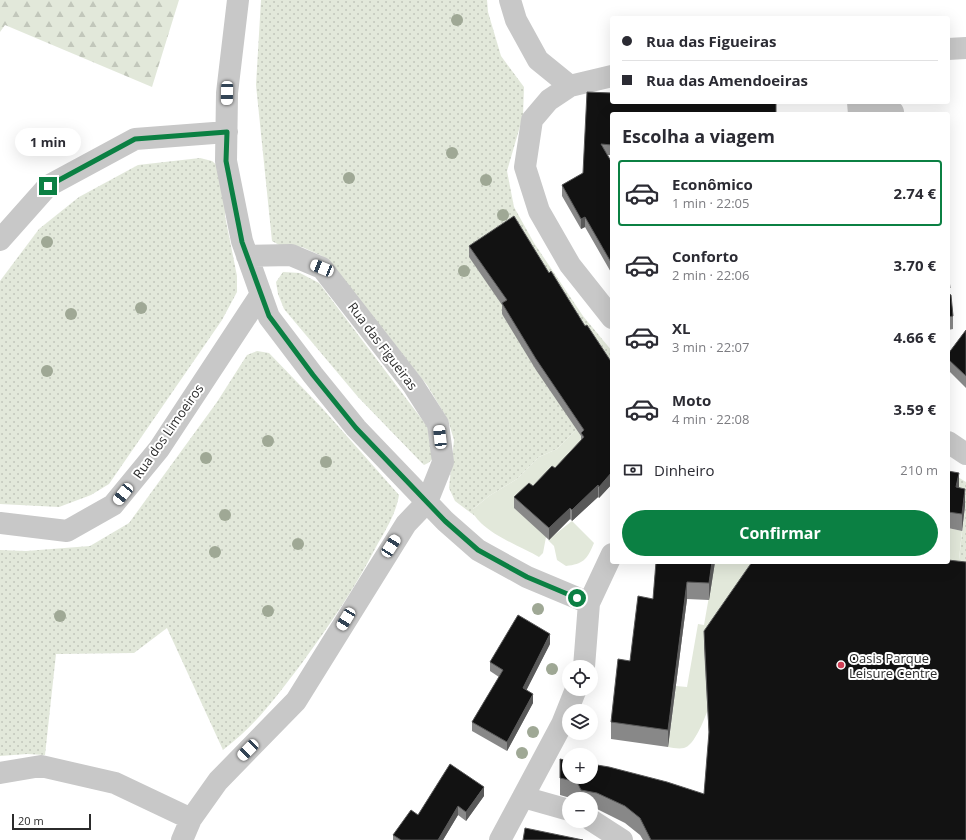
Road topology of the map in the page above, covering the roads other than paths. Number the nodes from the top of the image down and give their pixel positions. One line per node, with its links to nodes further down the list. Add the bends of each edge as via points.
1 (238, 0): 7 (street, via 227,93)
2 (510, 0): 6 (street, via 516,20 538,60)
3 (966, 48): 4 (street)
4 (950, 49)
5 (610, 76): 6 (street)
6 (570, 86): 11 (street, via 549,100 532,120 525,167 539,211 550,231 570,265)
7 (227, 132): 8 (street, via 135,139 48,186); 9 (street, via 226,161 242,242)
8 (0, 240)
9 (248, 256): 10 (street); 14 (street, Rua das Figueiras, via 291,255 322,268 413,385 438,424 443,462)
10 (261, 294): 14 (street, via 269,316 313,375 356,428); 15 (street, Rua dos Limoeiros, via 159,449 114,505 67,531)
11 (610, 315)
12 (950, 443): 13 (street)
13 (966, 454)
14 (427, 502): 17 (street, via 478,550 527,577); 23 (street, via 406,524 296,701 218,781)
15 (0, 523)
16 (610, 558): 17 (street)
17 (589, 603): 18 (street)
18 (585, 660)
19 (573, 696): 21 (street, via 562,724)
20 (0, 773): 23 (street, via 41,766 115,783)
21 (523, 797): 22 (street); 26 (street)
22 (562, 808)
23 (191, 820): 25 (street)
24 (598, 825): 27 (street)
25 (182, 840)
26 (500, 840)
27 (622, 840)

